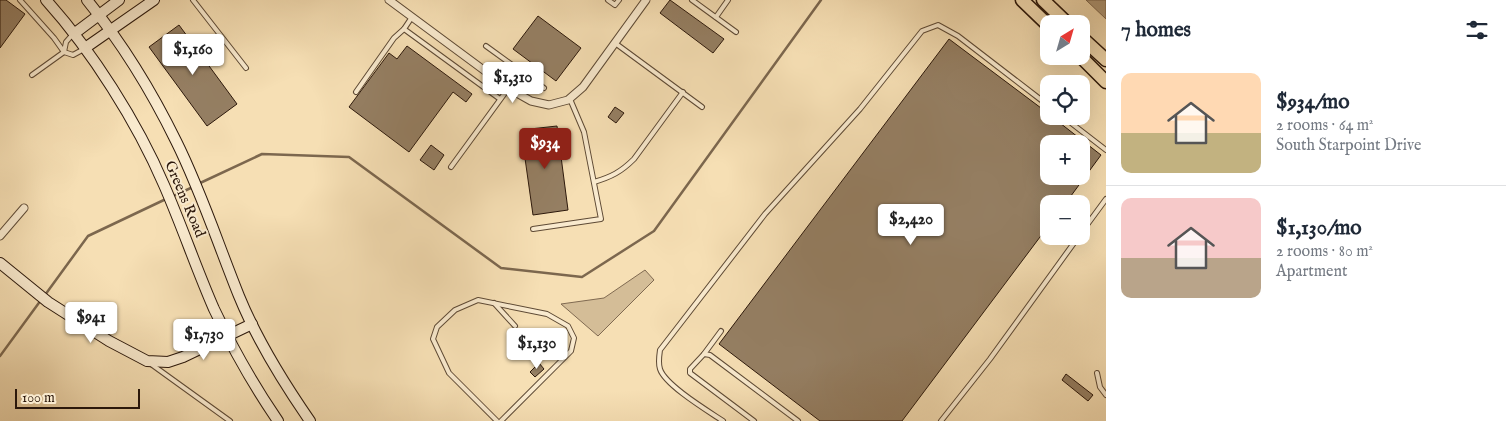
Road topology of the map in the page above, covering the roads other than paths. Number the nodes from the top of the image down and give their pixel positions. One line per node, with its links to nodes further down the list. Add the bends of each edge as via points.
1 (20, 0): 28 (lane)
2 (46, 0): 23 (main road, Greens Road)
3 (87, 0): 15 (main road, Greens Road)
4 (119, 0): 15 (main road)
5 (154, 0): 21 (main road)
6 (193, 0): 31 (lane)
7 (390, 0): 17 (street)
8 (608, 0): 9 (lane, via 615,5)
9 (619, 0)
10 (646, 0): 24 (street)
11 (692, 0): 18 (lane)
12 (728, 0): 18 (lane)
13 (1022, 0): 19 (highway)
14 (1043, 0): 16 (highway)
15 (99, 15): 21 (main road, Greens Road); 23 (main road)
16 (1059, 15)
17 (412, 17): 20 (lane); 35 (street)
18 (716, 17): 22 (lane)
19 (1040, 17)
20 (404, 29): 37 (lane); 39 (lane)
21 (111, 31): 27 (main road); 55 (main road, Greens Road, via 176,140)
22 (736, 32)
23 (75, 33): 27 (main road, Greens Road); 28 (lane, via 66,42)
24 (615, 43): 38 (lane); 40 (street, via 583,87)
25 (1090, 45): 29 (highway)
26 (486, 46): 32 (lane)
27 (86, 48): 28 (lane, via 73,55); 58 (main road, Greens Road, via 138,132 164,184)
28 (64, 52): 33 (lane)
29 (1106, 60)
30 (1089, 65): 34 (highway)
31 (246, 68)
32 (521, 71): 35 (lane); 36 (lane)
33 (32, 75)
34 (1106, 82)
35 (508, 88): 39 (lane); 40 (street, via 541,104)
36 (544, 88)
37 (356, 92)
38 (683, 92): 42 (lane); 46 (lane, via 634,159 614,176)
39 (500, 99): 45 (lane)
40 (570, 99): 46 (lane, via 584,132)
41 (1040, 99): 67 (lane, via 958,36 938,25 922,30 860,108 765,214 660,350 660,371 667,381)
42 (702, 107)
43 (1074, 125): 44 (lane)
44 (1106, 150)
45 (451, 167)
46 (594, 182): 50 (lane, via 600,219)
47 (1106, 199): 49 (lane)
48 (24, 208): 51 (street)
49 (1090, 221)
50 (533, 229)
51 (0, 236)
52 (1073, 245): 70 (lane)
53 (0, 263): 60 (main road, via 48,302)
54 (494, 303): 56 (lane); 66 (lane, via 478,300 455,310 437,327 434,339 449,373); 66 (lane, via 547,314 568,326 574,338 571,351)
55 (252, 324): 58 (main road); 65 (main road, Greens Road)
56 (515, 326)
57 (721, 331): 59 (lane)
58 (228, 336): 60 (main road, via 168,362); 64 (main road, Greens Road)
59 (704, 354): 68 (lane, via 690,373); 69 (lane, via 710,355)
60 (147, 361): 63 (lane)
61 (1097, 373): 62 (lane, via 1100,387)
62 (1106, 395)
63 (230, 421)
64 (278, 421)
65 (310, 421)
66 (499, 421)
67 (723, 421)
68 (754, 421)
69 (798, 421)
70 (941, 421)

